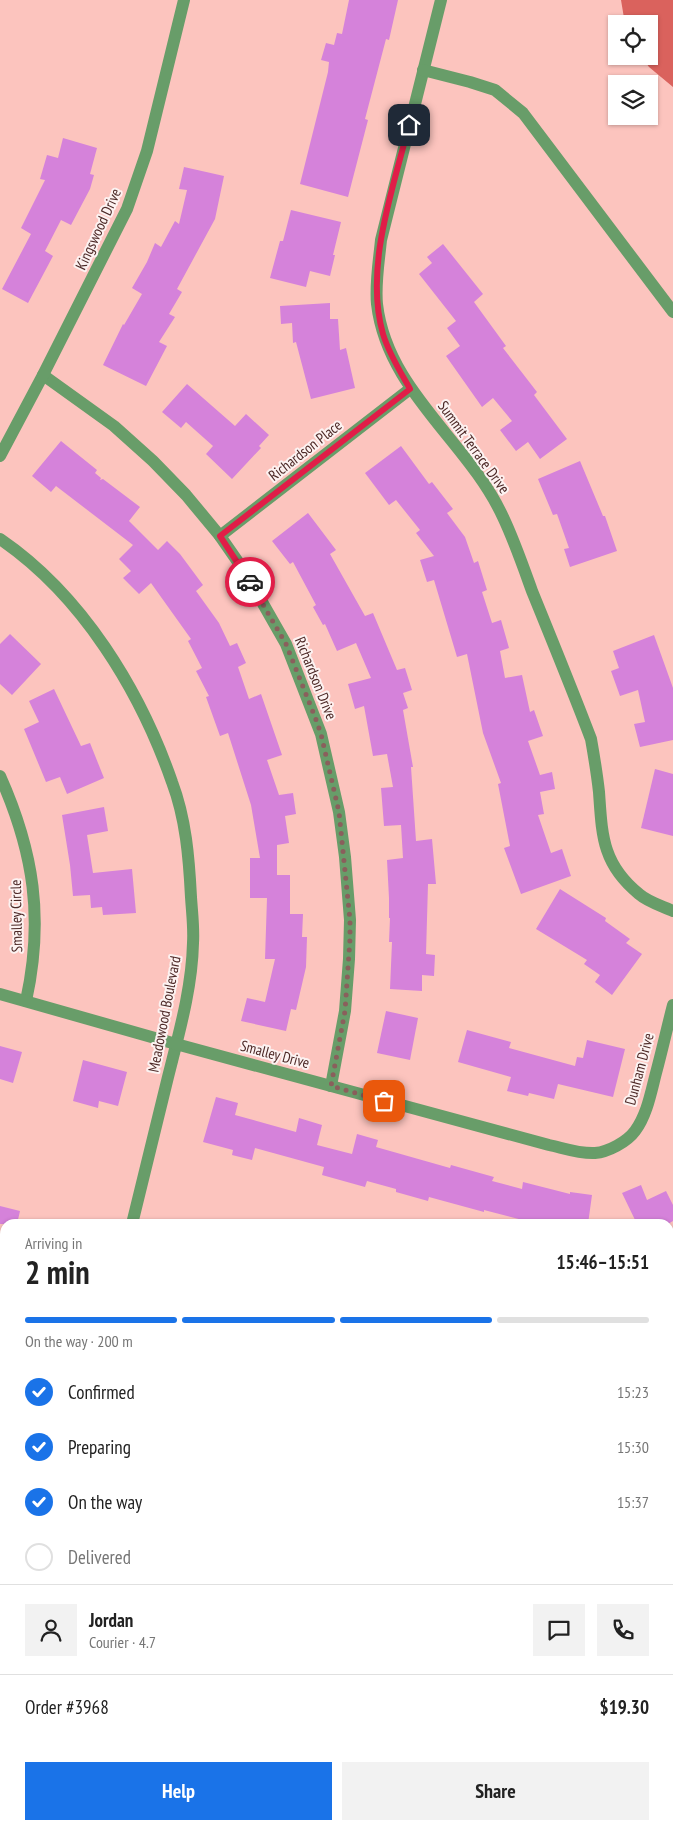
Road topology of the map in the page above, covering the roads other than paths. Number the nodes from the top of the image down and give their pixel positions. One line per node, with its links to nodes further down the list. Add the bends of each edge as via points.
1 (184, 0): 5 (street, Kingswood Drive, via 137,183 108,249)
2 (441, 0): 3 (street, Summit Terrace Drive)
3 (423, 70): 4 (street, via 496,90 523,113); 6 (street, Summit Terrace Drive, via 390,199 377,273 377,303 383,334 393,361)
4 (673, 312)
5 (44, 375): 7 (street, Kingswood Drive); 8 (street, Richardson Drive, via 114,426 154,461)
6 (410, 389): 8 (street, Richardson Place); 11 (street, Summit Terrace Drive, via 471,466 503,516 591,738 603,841 611,862 640,895)
7 (0, 456)
8 (220, 536): 16 (street, Richardson Drive, via 245,572 286,644 321,734 334,786 350,920 345,1011)
9 (0, 539): 15 (street, Meadowood Boulevard, via 41,570 94,632 133,692 172,782 190,866 193,936 185,1004)
10 (0, 776): 13 (street, Smalley Circle, via 26,845 33,887 35,934 32,976)
11 (673, 911)
12 (0, 994): 13 (street, Smalley Drive)
13 (26, 1001): 15 (street, Smalley Drive)
14 (673, 1006): 17 (street, Dunham Drive, via 648,1102 635,1131)
15 (176, 1044): 16 (street, Smalley Drive); 18 (street, Meadowood Boulevard)
16 (331, 1086): 17 (street, Smalley Drive, via 572,1151 595,1153)
17 (628, 1138)
18 (133, 1219)

